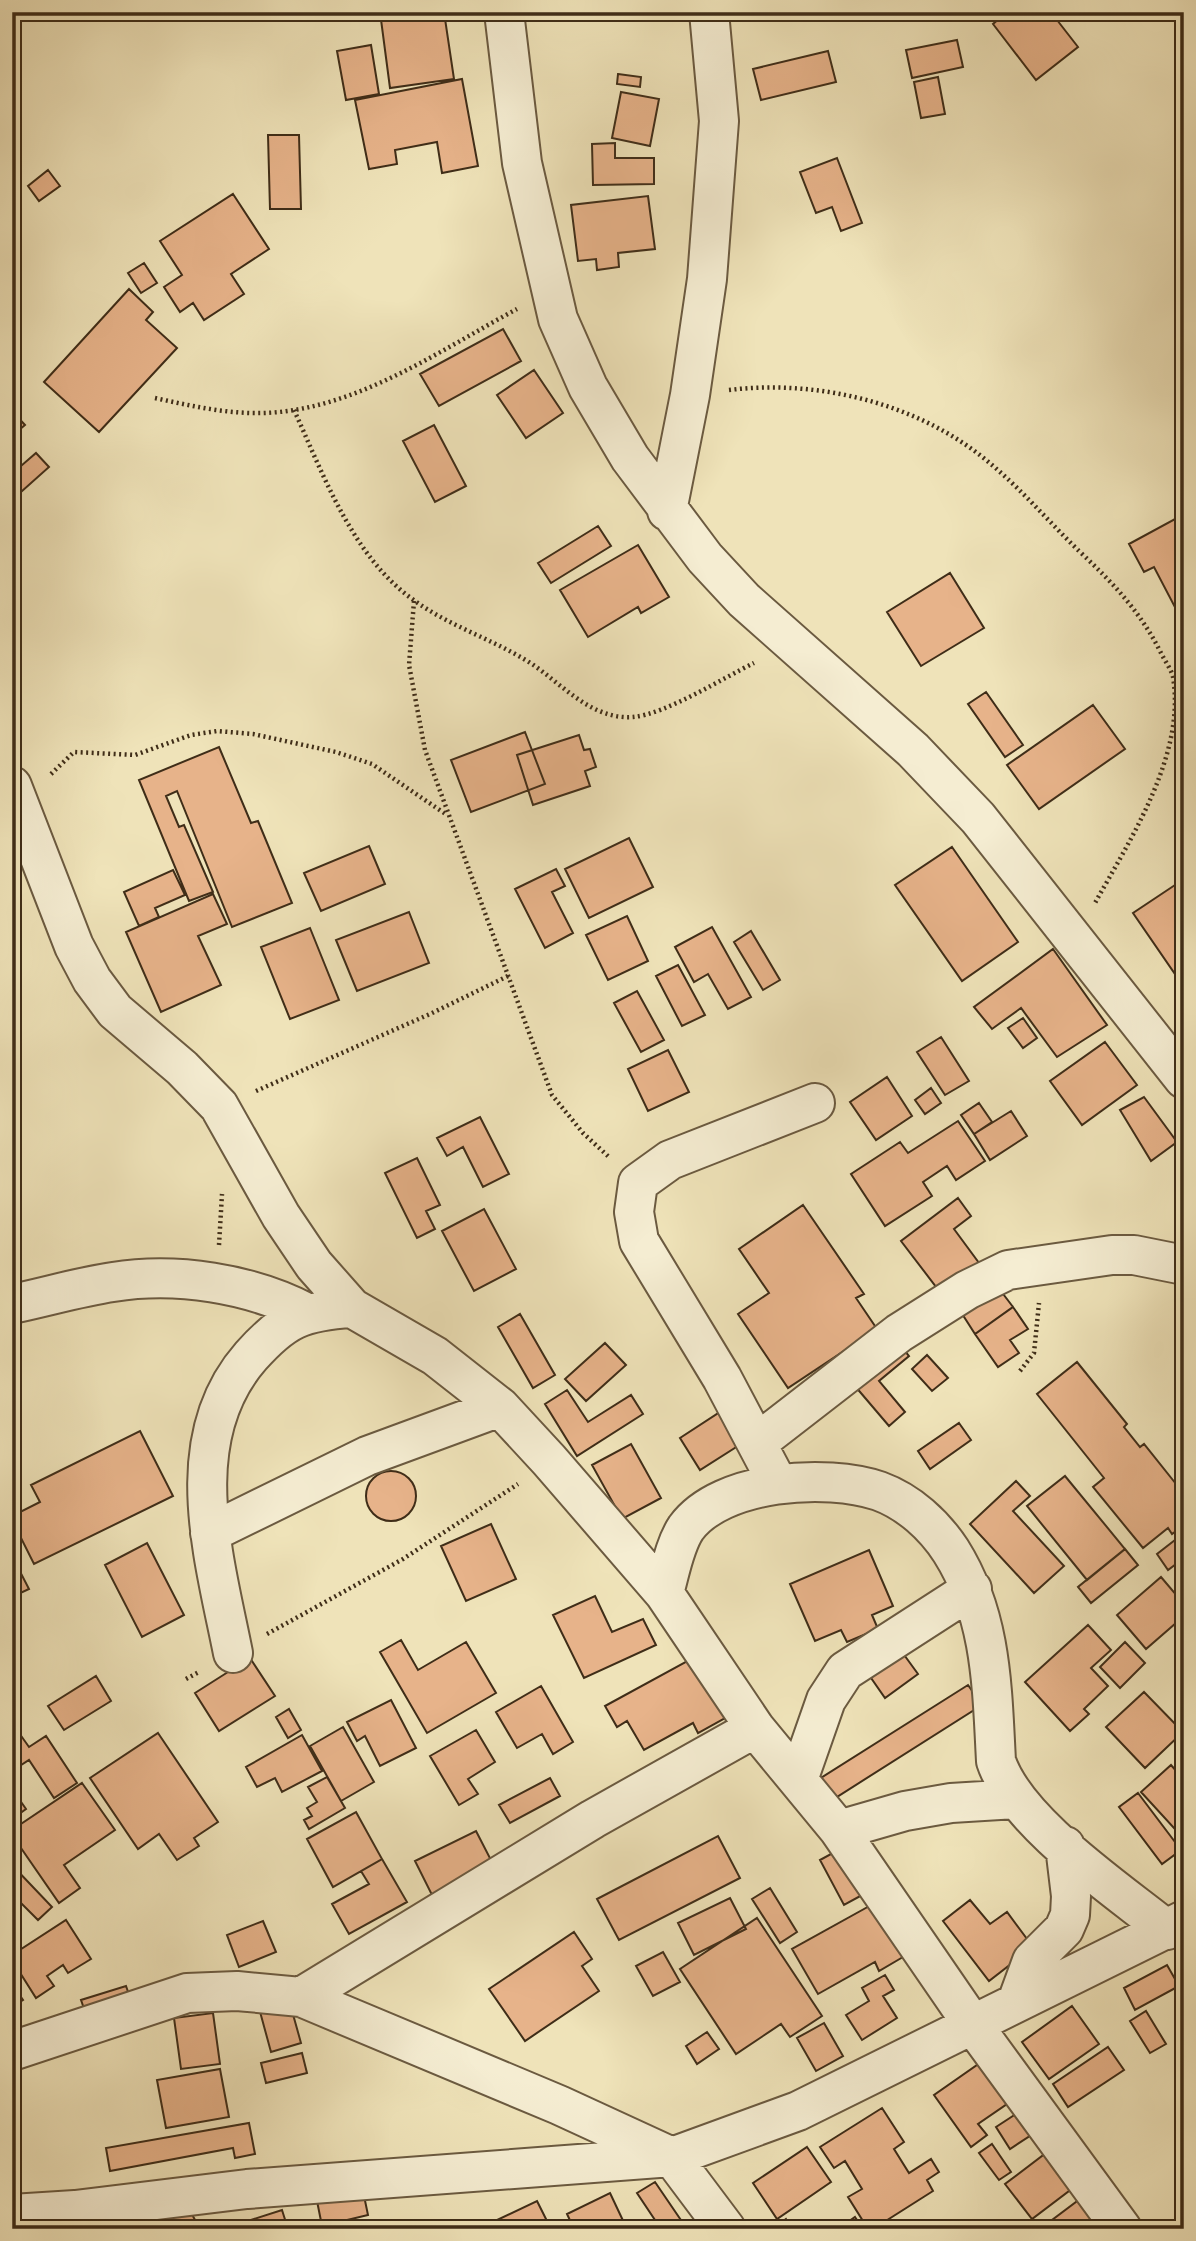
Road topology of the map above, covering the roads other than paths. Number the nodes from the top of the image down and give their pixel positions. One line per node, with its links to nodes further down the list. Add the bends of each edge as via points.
1 (504, 12): 3 (street, via 522,163 558,319 588,387)
2 (709, 12): 3 (street, via 719,121 707,279)
3 (667, 511): 5 (street, via 729,583 969,808)
4 (12, 786): 9 (street, via 60,914 92,980 115,1011 219,1106 281,1216 314,1265)
5 (1184, 1079)
6 (815, 1102): 12 (street, via 670,1160 638,1184 639,1241)
7 (1184, 1265): 12 (street, via 1133,1255 1007,1270 899,1333)
8 (12, 1304): 10 (street, via 148,1278 217,1284 280,1299)
9 (352, 1308): 10 (street); 11 (street, via 435,1356)
10 (307, 1313): 15 (street, via 271,1335 228,1389 208,1454)
11 (499, 1407): 15 (street, via 367,1456); 16 (street)
12 (757, 1443): 13 (street)
13 (777, 1482): 14 (street, via 717,1501); 17 (street, via 879,1491 900,1502 920,1514 950,1550)
14 (686, 1528): 16 (street); 18 (street)
15 (210, 1532): 19 (street)
16 (617, 1538): 18 (street)
17 (972, 1589): 21 (street, via 845,1671 826,1700); 22 (street, via 989,1651 996,1761)
18 (664, 1594): 20 (street)
19 (233, 1653)
20 (755, 1728): 21 (street); 26 (street, via 593,1819)
21 (798, 1780): 23 (street)
22 (1016, 1799): 23 (street, via 951,1802); 24 (street)
23 (839, 1830): 28 (street)
24 (1065, 1846): 25 (street); 27 (street, via 1070,1914 1064,1929 1032,1961)
25 (1175, 1925): 27 (street)
26 (301, 1997): 29 (street, via 237,1991 187,1993); 30 (street)
27 (1017, 2002): 28 (street)
28 (973, 2025): 30 (street, via 798,2111); 34 (street)
29 (12, 2051)
30 (672, 2157): 32 (street, via 247,2189); 33 (street)
31 (12, 2214): 32 (street)
32 (78, 2219)
33 (726, 2229)
34 (1122, 2229)

